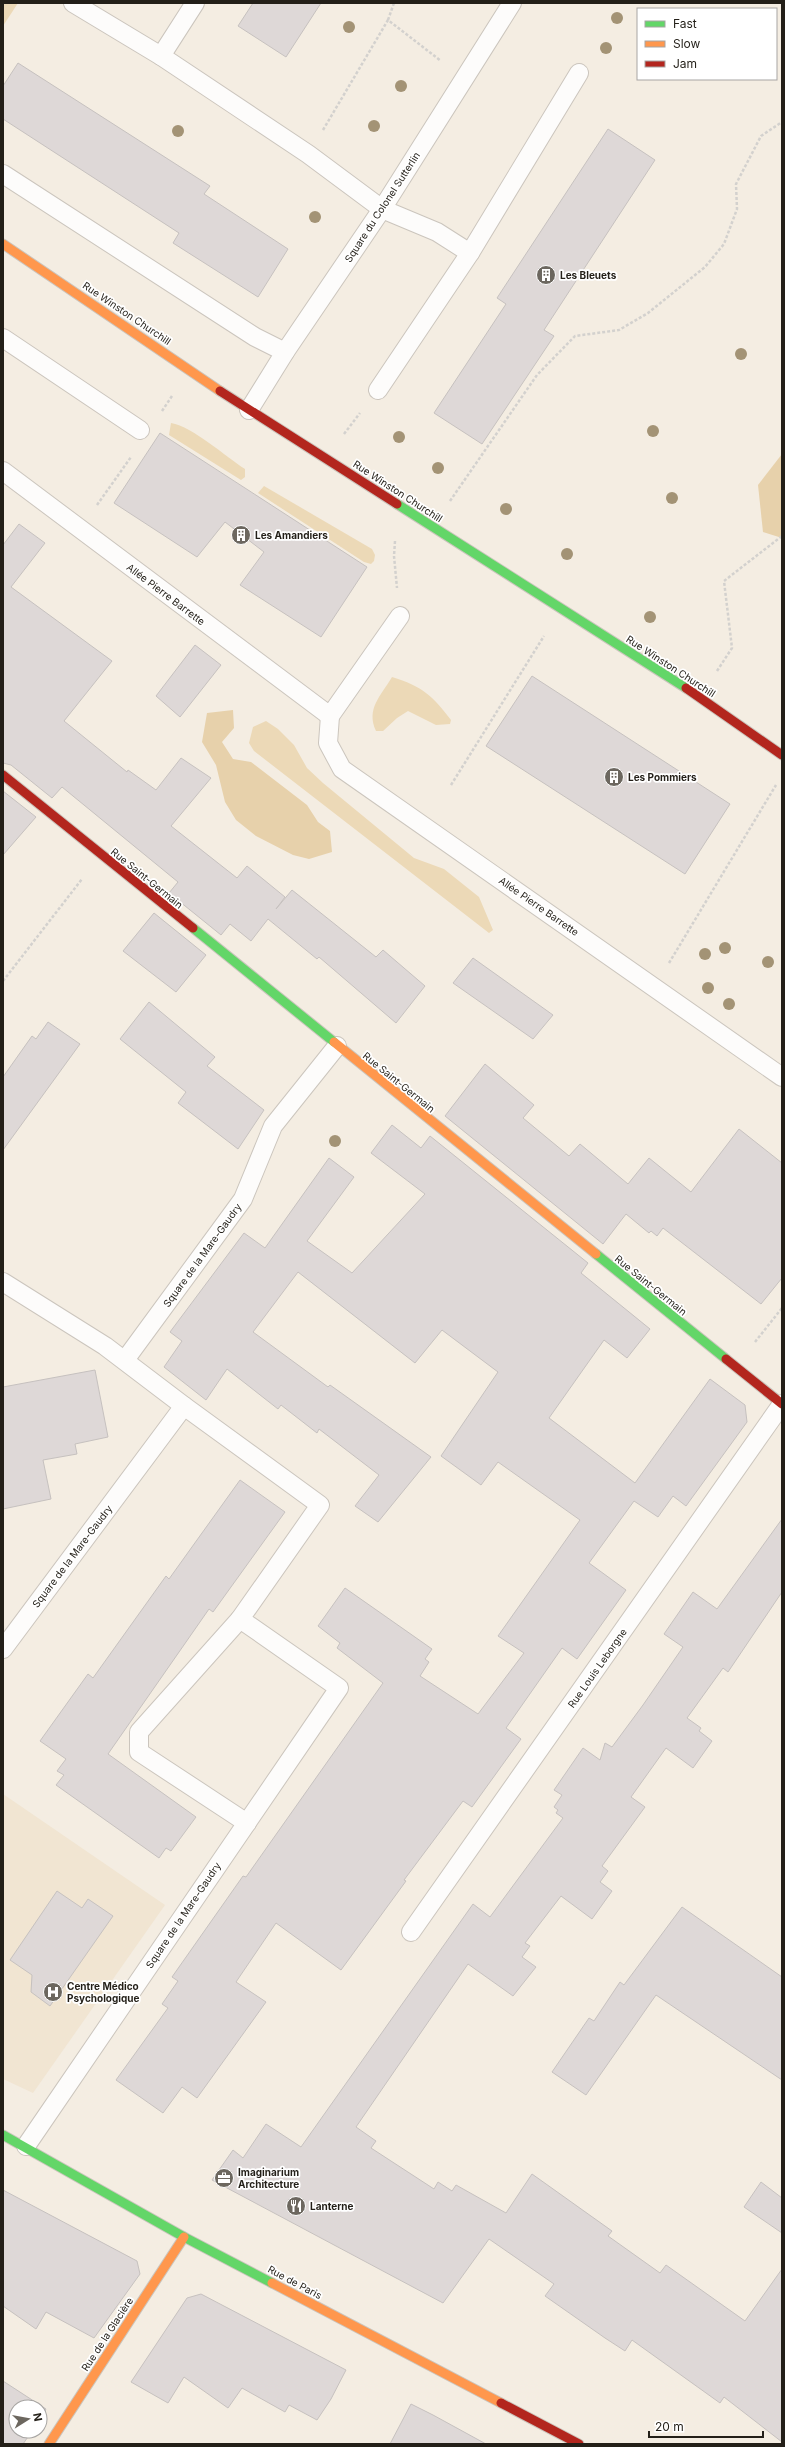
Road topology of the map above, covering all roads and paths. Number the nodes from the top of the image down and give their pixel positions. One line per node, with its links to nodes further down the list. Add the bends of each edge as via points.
1 (73, 3): 6 (lane)
2 (195, 3): 6 (lane)
3 (394, 3): 5 (path)
4 (512, 3): 8 (lane, Square du Colonel Sutterlin)
5 (388, 20): 8 (path); 10 (path)
6 (161, 56): 10 (lane)
7 (579, 73): 14 (lane)
8 (464, 78): 12 (lane, Square du Colonel Sutterlin)
9 (782, 122): 22 (path, via 761,136 736,184 738,210 724,244 705,267 648,313 619,330 575,336 537,375)
10 (308, 154): 12 (lane)
11 (3, 174): 16 (lane, via 255,337)
12 (382, 209): 14 (lane, via 437,232); 16 (lane, Square du Colonel Sutterlin)
13 (3, 244): 18 (street, Rue Winston Churchill)
14 (470, 253): 17 (lane)
15 (3, 338): 19 (lane)
16 (284, 352): 18 (lane, Square du Colonel Sutterlin)
17 (378, 390): 20 (path)
18 (249, 410): 23 (street, Rue Winston Churchill)
19 (140, 430)
20 (342, 438)
21 (3, 471): 28 (lane, Allée Pierre Barrette)
22 (447, 505)
23 (402, 508): 25 (street, Rue Winston Churchill); 26 (path, via 394,556)
24 (782, 536): 27 (path, via 724,581 732,648)
25 (561, 608): 29 (street, Rue Winston Churchill, via 686,688); 32 (path)
26 (400, 616): 28 (lane)
27 (713, 677)
28 (330, 716): 35 (lane, Allée Pierre Barrette, via 328,743 342,769)
29 (782, 755)
30 (3, 775): 33 (street, Rue Saint-Germain)
31 (778, 782): 35 (path)
32 (451, 785)
33 (101, 855): 34 (path); 36 (street, Rue Saint-Germain)
34 (3, 981)
35 (654, 987): 37 (lane, Allée Pierre Barrette)
36 (337, 1046): 40 (lane, Square de la Mare-Gaudry, via 273,1126 243,1199); 41 (street, Rue Saint-Germain)
37 (782, 1077)
38 (3, 1282): 40 (lane)
39 (782, 1308): 41 (path)
40 (125, 1360): 43 (lane)
41 (735, 1366): 42 (street, Rue Saint-Germain)
42 (782, 1404): 47 (lane, Rue Louis Leborgne)
43 (184, 1406): 44 (lane, via 320,1505); 45 (lane, Square de la Mare-Gaudry)
44 (240, 1619): 46 (lane, Square de la Mare-Gaudry, via 339,1688); 46 (lane, via 139,1732 139,1752)
45 (3, 1649)
46 (246, 1823): 49 (lane, Square de la Mare-Gaudry)
47 (411, 1932)
48 (3, 2135): 49 (street, Rue de Paris)
49 (26, 2146): 50 (street, Rue de Paris)
50 (184, 2237): 51 (street, Rue de la Glacière); 52 (street, Rue de Paris)
51 (49, 2444)
52 (579, 2444)

